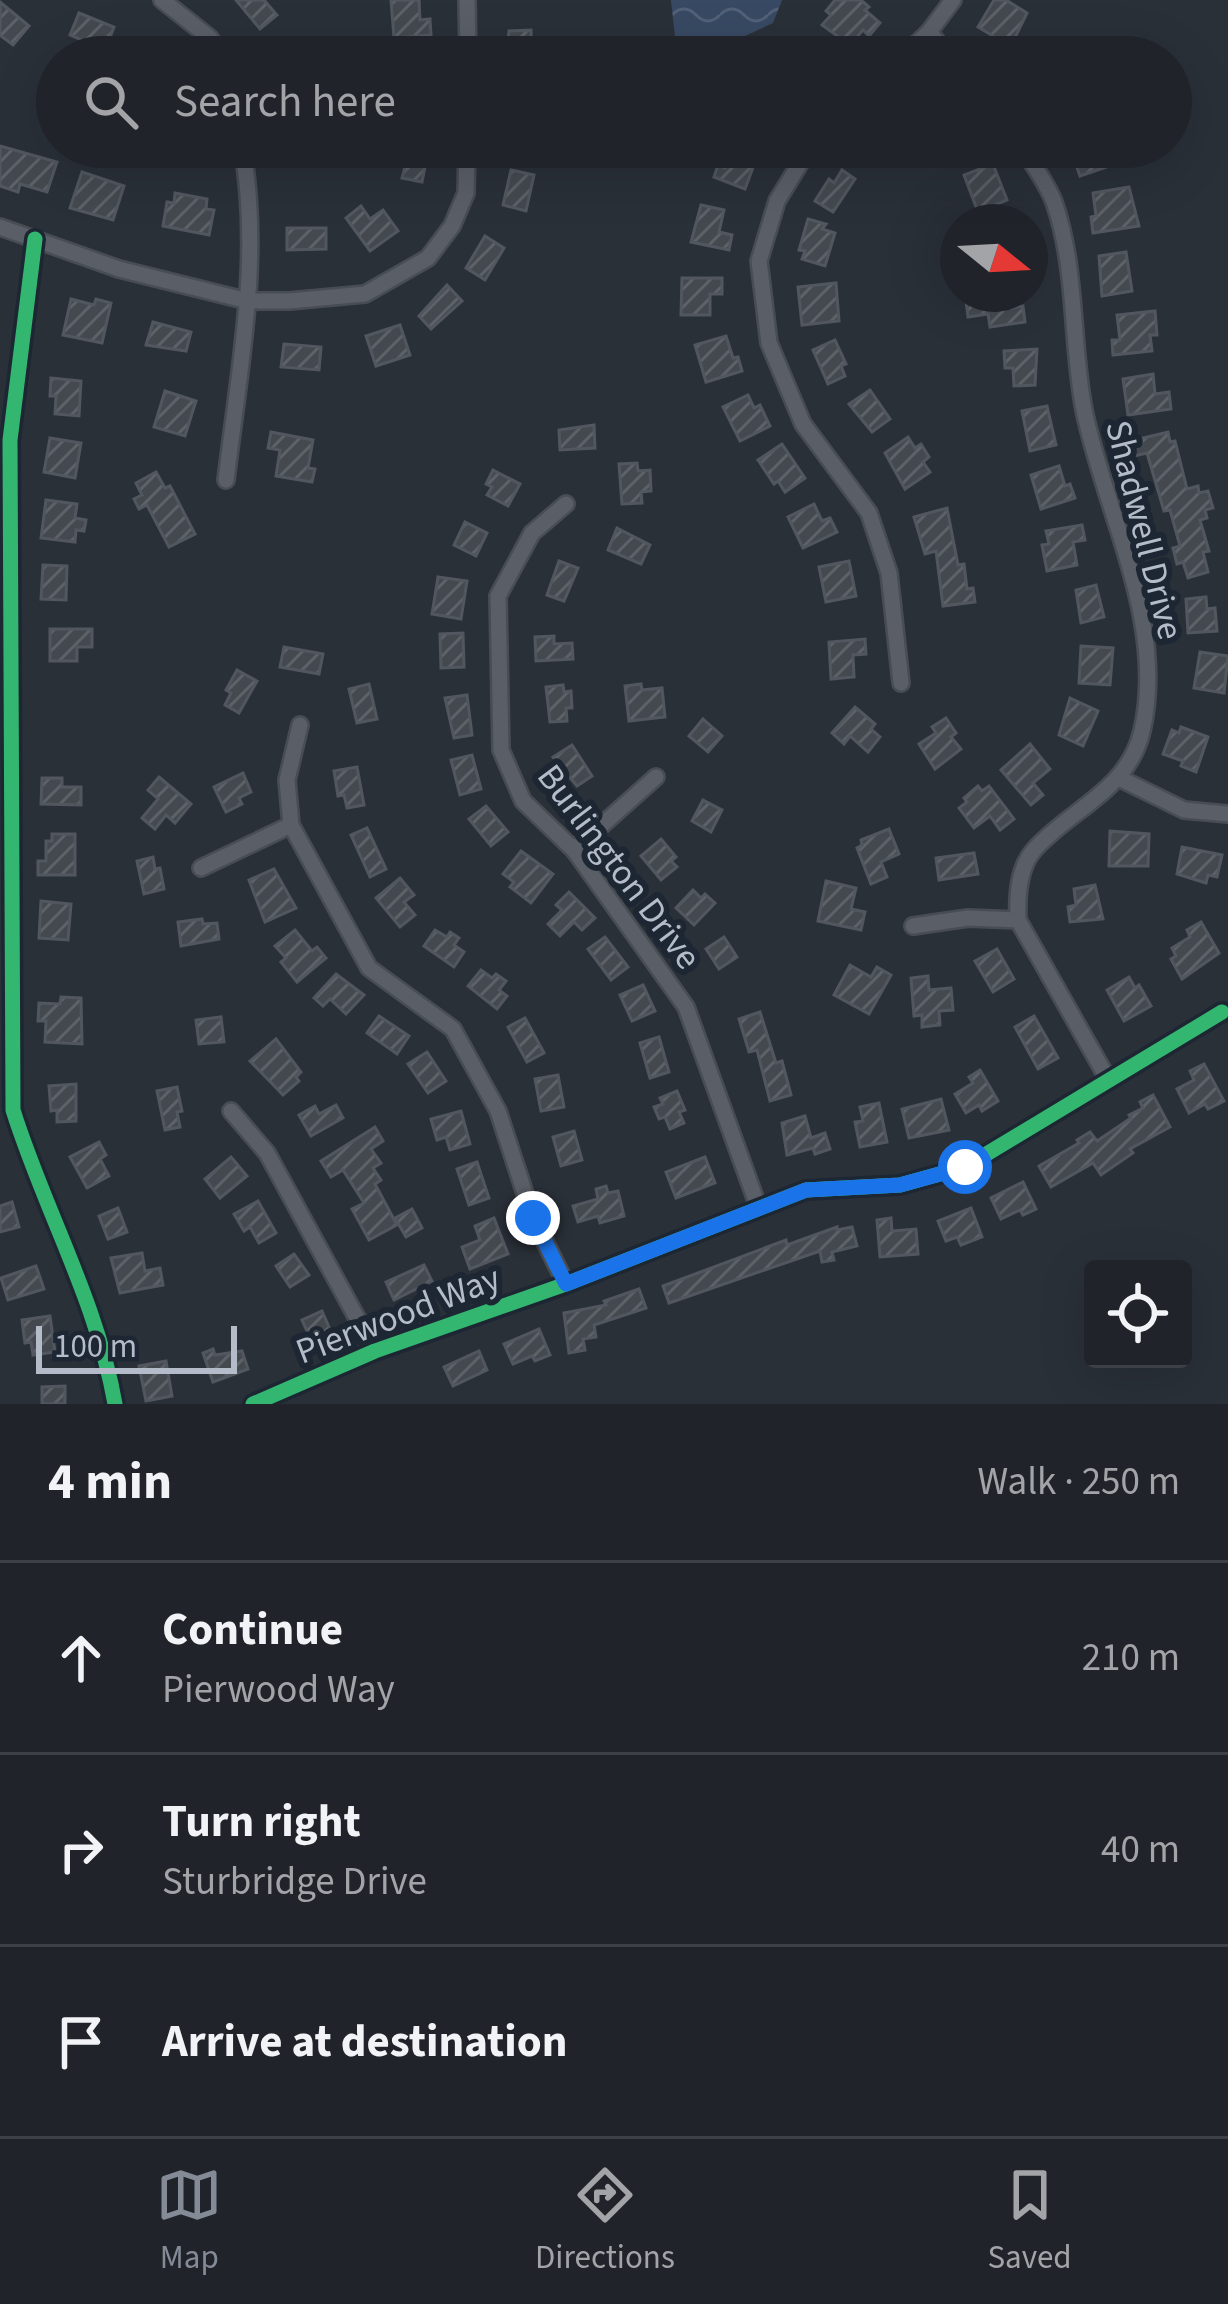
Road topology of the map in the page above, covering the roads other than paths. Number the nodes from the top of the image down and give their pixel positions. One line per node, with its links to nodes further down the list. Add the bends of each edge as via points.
1 (162, 0): 5 (street)
2 (467, 0): 6 (street)
3 (953, 0): 4 (street)
4 (928, 32): 7 (street); 8 (street)
5 (207, 36)
6 (468, 36)
7 (924, 36)
8 (932, 36)
9 (246, 168): 15 (street)
10 (467, 168): 15 (street, via 452,226 428,258 365,294)
11 (797, 168): 18 (street, via 777,201 759,261 769,343 803,424 869,513 889,573)
12 (1034, 168): 21 (street, Shadwell Drive, via 1053,200 1083,407 1142,629 1142,733)
13 (0, 227): 14 (street)
14 (35, 239): 15 (street); 34 (street, via 10,440 13,1110)
15 (248, 301): 16 (street)
16 (226, 480)
17 (566, 504): 24 (street, Burlington Drive, via 532,532 498,596 501,750 523,801)
18 (901, 683)
19 (301, 725): 23 (street, via 287,780)
20 (656, 777): 24 (street)
21 (1119, 778): 22 (street, via 1184,810); 26 (street, Shadwell Drive, via 1031,852 1017,890)
22 (1228, 814)
23 (291, 826): 25 (street); 32 (street, via 369,968 453,1029 498,1111 533,1218)
24 (574, 850): 31 (street, Burlington Drive, via 686,1007)
25 (201, 868)
26 (1018, 920): 27 (street); 29 (street)
27 (913, 926)
28 (1222, 1012): 29 (street, Pierwood Way)
29 (1109, 1081): 31 (street, Pierwood Way, via 965,1167 900,1185 806,1190)
30 (230, 1111): 33 (street, via 267,1153)
31 (758, 1206): 32 (street, Pierwood Way)
32 (566, 1284): 33 (street, Pierwood Way)
33 (375, 1351): 35 (street, Pierwood Way)
34 (116, 1404)
35 (253, 1404)

